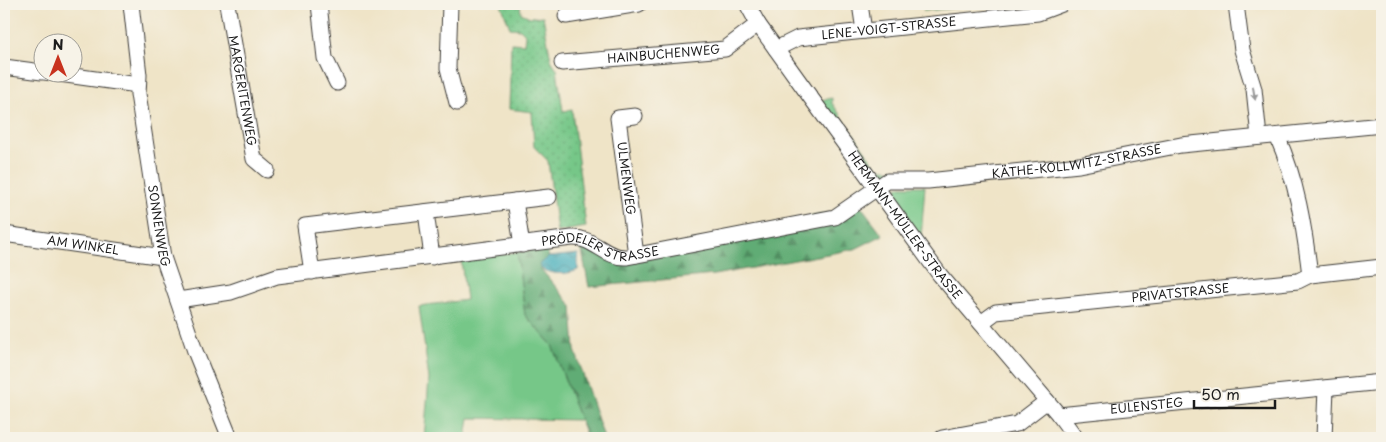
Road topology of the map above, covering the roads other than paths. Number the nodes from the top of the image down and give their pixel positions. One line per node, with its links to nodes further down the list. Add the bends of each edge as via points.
1 (131, 4): 20 (street, SONNENWEG)
2 (228, 4): 26 (street, MARGERITENWEG, via 254,159)
3 (319, 4): 19 (street, via 325,58)
4 (450, 4): 21 (street, via 448,68)
5 (639, 4): 10 (street)
6 (747, 4): 12 (street, HERMANN-MÜLLER-STRASSE)
7 (860, 4): 13 (street)
8 (1062, 4): 13 (street, LENE-VOIGT-STRASSE, via 1038,13)
9 (1236, 4): 25 (street, one-way to 25, via 1242,50 1254,89)
10 (619, 6): 11 (street)
11 (566, 16)
12 (758, 24): 14 (street, HERMANN-MÜLLER-STRASSE); 15 (street, HAINBUCHENWEG, via 726,49)
13 (864, 31): 14 (street, LENE-VOIGT-STRASSE, via 798,38)
14 (776, 49): 27 (street, HERMANN-MÜLLER-STRASSE)
15 (562, 63)
16 (4, 67): 17 (street)
17 (32, 70)
18 (82, 77): 20 (street)
19 (337, 83)
20 (138, 85): 34 (street, SONNENWEG)
21 (457, 103)
22 (635, 116): 33 (street, ULMENWEG, via 618,118)
23 (1382, 125): 24 (street, KÄTHE-KOLLWITZ-STRASSE)
24 (1278, 136): 25 (street, KÄTHE-KOLLWITZ-STRASSE); 38 (street, via 1296,183)
25 (1259, 137): 27 (street, KÄTHE-KOLLWITZ-STRASSE, via 1181,146 1079,164 928,180 887,181)
26 (267, 170)
27 (876, 187): 33 (street, PRÖDELER STRASSE, via 836,217); 40 (street, HERMANN-MÜLLER-STRASSE, via 940,274)
28 (549, 196): 29 (street)
29 (515, 201): 30 (street); 32 (street)
30 (426, 212): 35 (street); 37 (street, via 305,226)
31 (4, 234): 34 (street, AM WINKEL)
32 (522, 245): 33 (street, PRÖDELER STRASSE, via 582,238 622,258); 35 (street, PRÖDELER STRASSE)
33 (636, 255)
34 (163, 257): 39 (street, SONNENWEG)
35 (432, 257): 37 (street, PRÖDELER STRASSE)
36 (1382, 267): 38 (street, PRIVATSTRASSE)
37 (312, 272): 39 (street, PRÖDELER STRASSE, via 277,276 232,292)
38 (1310, 275): 40 (street, PRIVATSTRASSE, via 1298,281 996,312)
39 (178, 300): 45 (street, SONNENWEG)
40 (981, 323): 43 (street, HERMANN-MÜLLER-STRASSE)
41 (1382, 382): 42 (street, EULENSTEG)
42 (1326, 388): 44 (street, EULENSTEG); 48 (street)
43 (1047, 401): 44 (street, HERMANN-MÜLLER-STRASSE); 46 (street, via 1016,424)
44 (1059, 415): 47 (street, HERMANN-MÜLLER-STRASSE)
45 (230, 438)
46 (943, 438)
47 (1076, 438)
48 (1324, 438)

